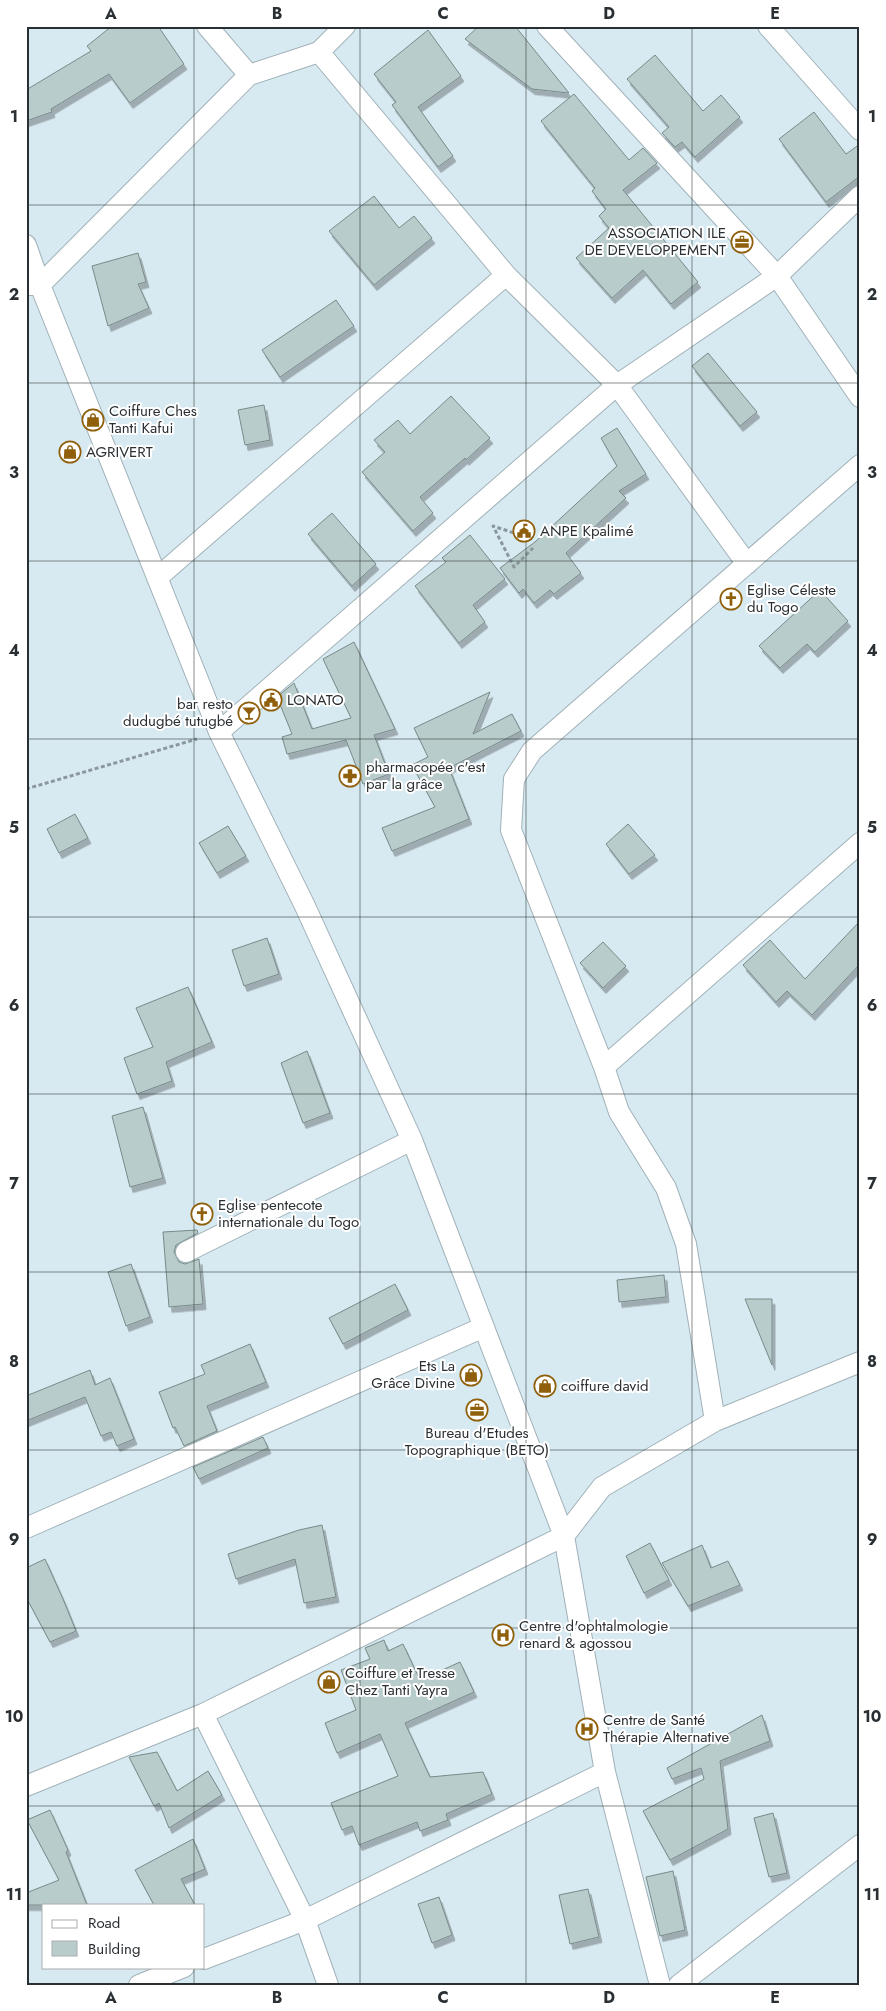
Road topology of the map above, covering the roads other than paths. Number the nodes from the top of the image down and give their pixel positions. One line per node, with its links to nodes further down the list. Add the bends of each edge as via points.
1 (207, 26): 6 (street)
2 (345, 26): 5 (street)
3 (547, 26): 11 (street)
4 (768, 26): 7 (street)
5 (320, 52): 6 (street); 10 (street)
6 (250, 75): 12 (street)
7 (860, 130)
8 (860, 196): 11 (street)
9 (26, 245): 12 (street)
10 (506, 274): 13 (street); 17 (street)
11 (777, 276): 13 (street); 14 (street)
12 (33, 285): 17 (street)
13 (617, 385): 16 (street); 18 (street)
14 (860, 397)
15 (860, 465): 16 (street)
16 (747, 564): 20 (street, via 532,752 514,780 511,830)
17 (157, 578): 18 (street)
18 (219, 732): 21 (street, via 304,904)
19 (860, 843): 20 (street)
20 (604, 1067): 25 (street, via 619,1112 666,1188 686,1244)
21 (412, 1140): 22 (street); 23 (street)
22 (186, 1252)
23 (484, 1327): 26 (street); 27 (street)
24 (860, 1362): 25 (street)
25 (715, 1421): 27 (street, via 602,1487)
26 (26, 1528)
27 (564, 1536): 28 (street); 29 (street)
28 (203, 1714): 30 (street); 32 (street)
29 (604, 1772): 32 (street); 37 (street)
30 (26, 1786)
31 (860, 1845): 38 (street)
32 (305, 1920): 33 (street); 36 (street)
33 (205, 1960)
34 (182, 1968): 35 (street)
35 (140, 1985)
36 (328, 1985)
37 (660, 1985)
38 (680, 1985)

